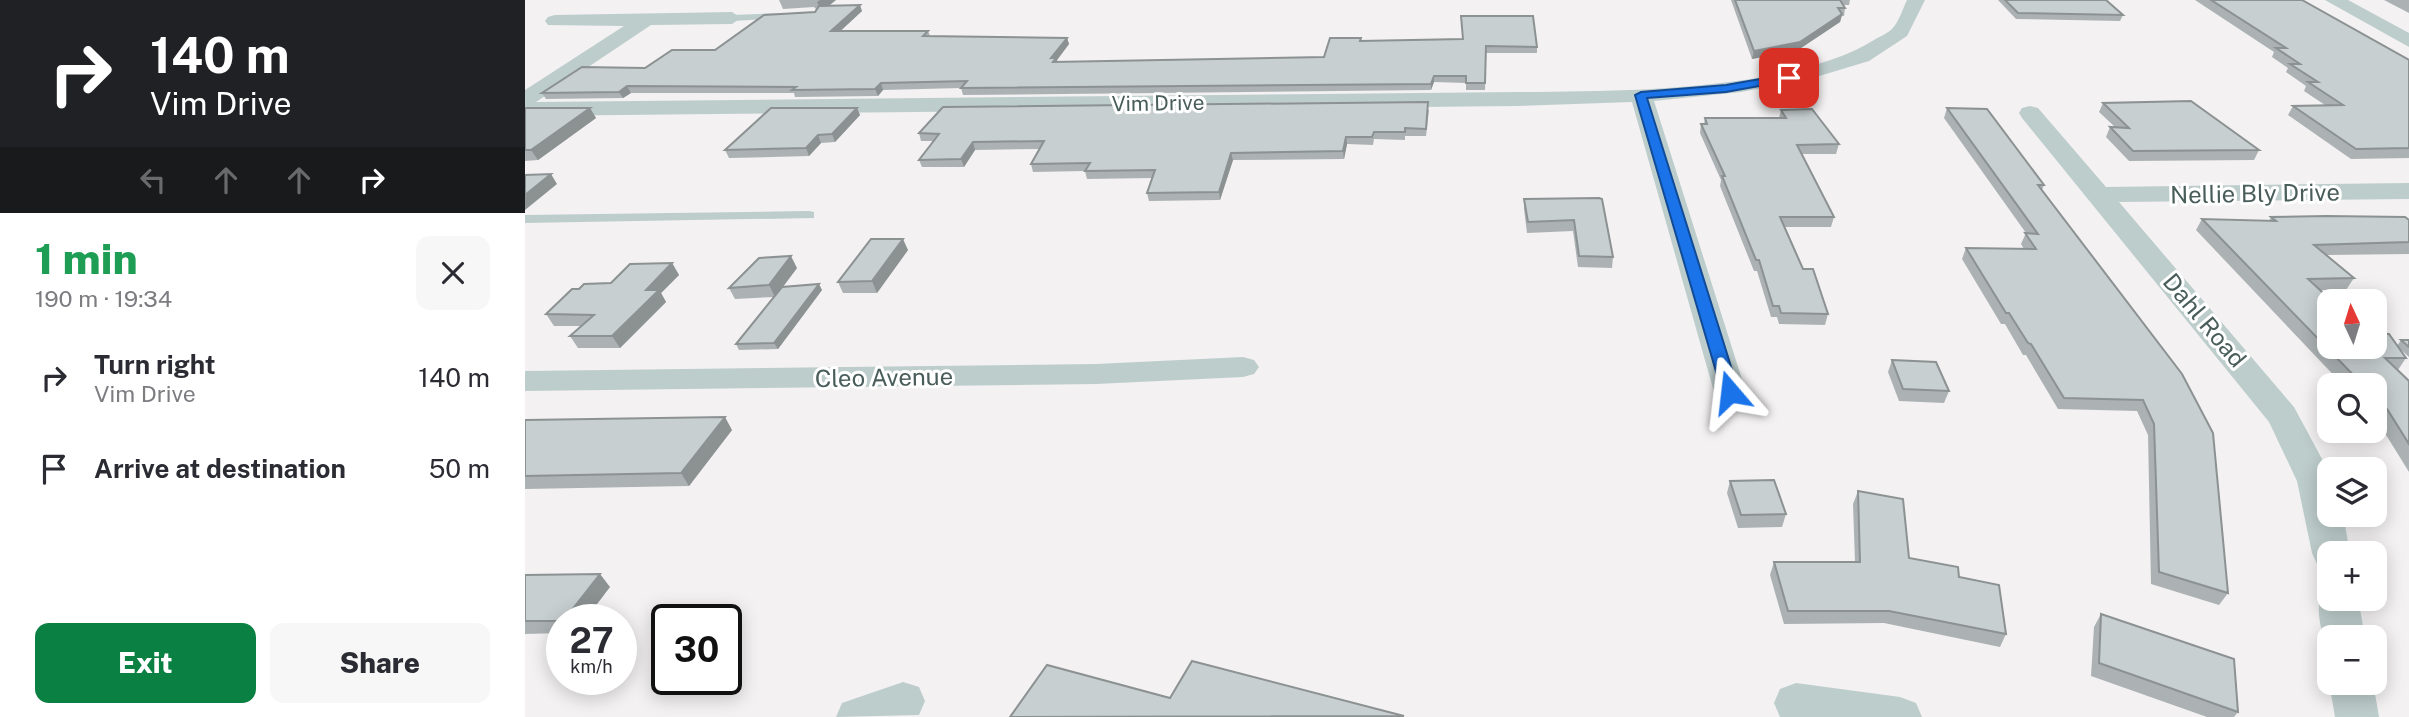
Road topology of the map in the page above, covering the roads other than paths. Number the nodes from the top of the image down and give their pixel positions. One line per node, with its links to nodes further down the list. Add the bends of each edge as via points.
1 (1916, 0): 8 (street, Vim Drive, via 1910,22 1880,47 1830,67 1726,89)
2 (2334, 0): 7 (street)
3 (788, 16): 4 (lane)
4 (732, 18): 6 (street)
5 (555, 21): 6 (street)
6 (644, 21): 9 (street)
7 (2409, 41)
8 (1641, 95): 10 (street, Vim Drive); 18 (street)
9 (525, 100)
10 (525, 109)
11 (2030, 113): 13 (street, Dahl Road)
12 (2409, 191): 13 (street, Nellie Bly Drive)
13 (2101, 195): 19 (street, Dahl Road, via 2283,415 2316,477)
14 (809, 215): 15 (lane)
15 (525, 219)
16 (1243, 367): 17 (street, Cleo Avenue, via 1096,374)
17 (525, 382)
18 (1730, 392)
19 (2329, 541)
20 (2353, 695): 25 (street)
21 (903, 701): 23 (street)
22 (1796, 703): 24 (street)
23 (858, 717)
24 (1900, 717)
25 (2357, 717)

